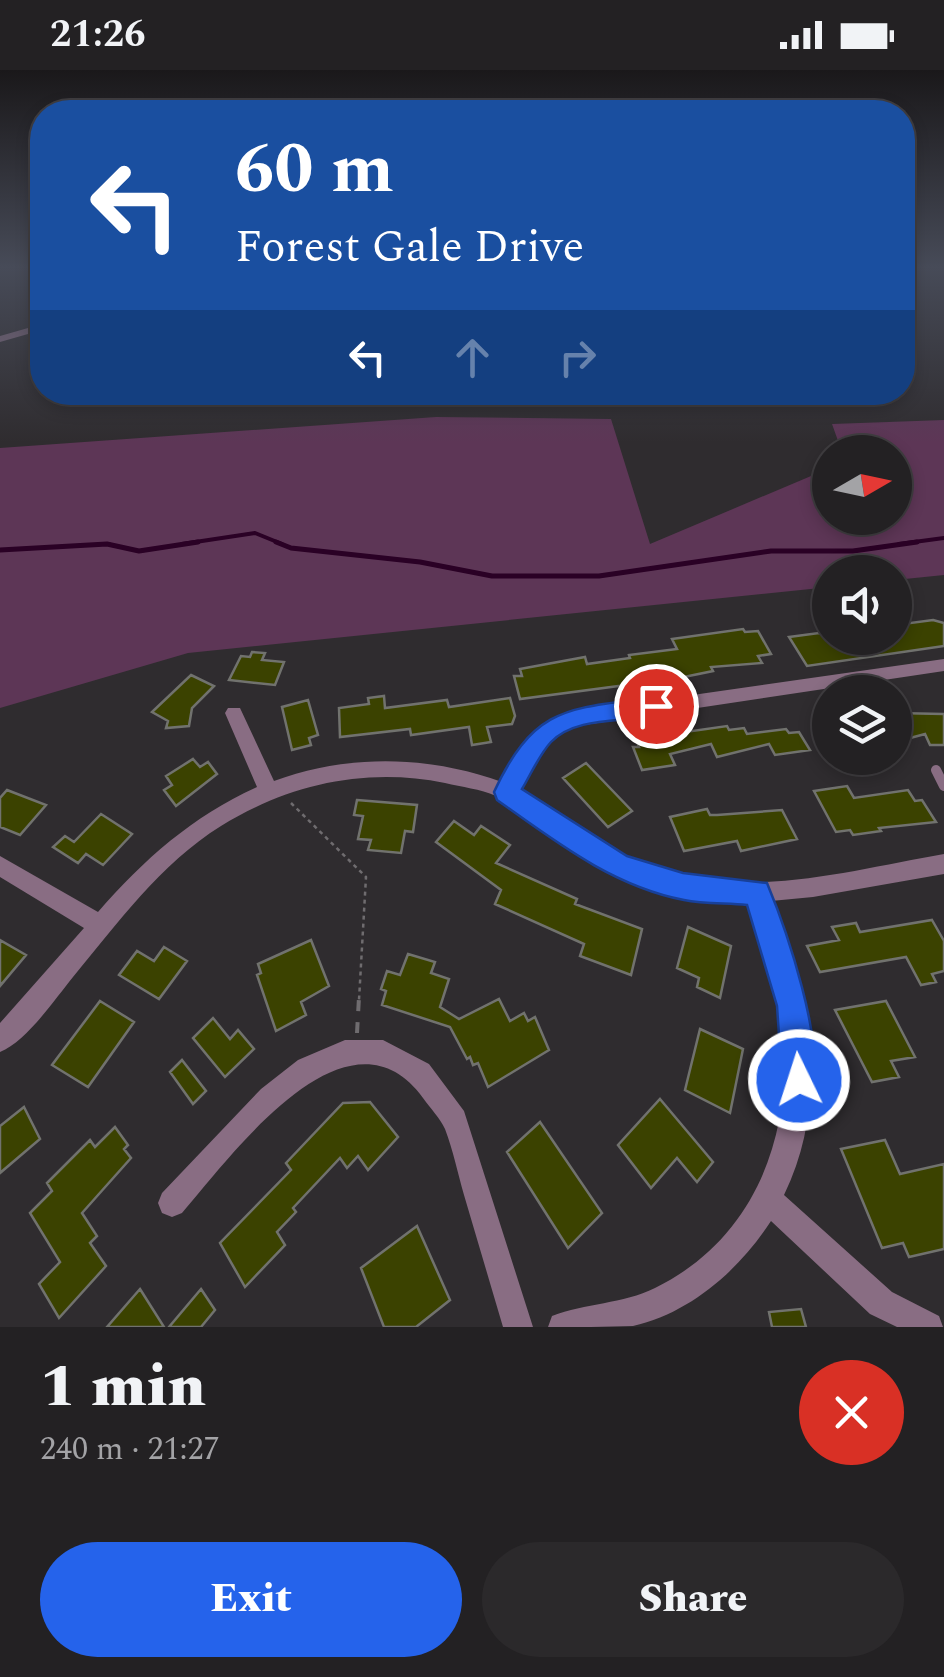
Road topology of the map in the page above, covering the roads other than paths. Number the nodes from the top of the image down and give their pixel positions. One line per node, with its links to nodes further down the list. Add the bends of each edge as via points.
1 (30, 328): 2 (street)
2 (0, 339)
3 (944, 665): 8 (street, via 568,720 541,737)
4 (234, 713): 7 (street)
5 (936, 770): 6 (lane)
6 (944, 786)
7 (273, 788): 8 (street, via 345,769 398,767); 12 (street, via 199,829)
8 (506, 792): 11 (street, via 621,866 683,886)
9 (944, 864): 11 (street)
10 (0, 866): 12 (street)
11 (757, 892): 14 (street, via 798,1043 796,1118)
12 (102, 926): 13 (street, via 40,1003)
13 (0, 1040)
14 (770, 1201): 17 (street, via 736,1248 668,1298); 18 (street, via 880,1302)
15 (172, 1203): 16 (street, via 290,1080 319,1060 377,1050 414,1068 455,1120)
16 (518, 1327)
17 (564, 1327)
18 (928, 1327)

